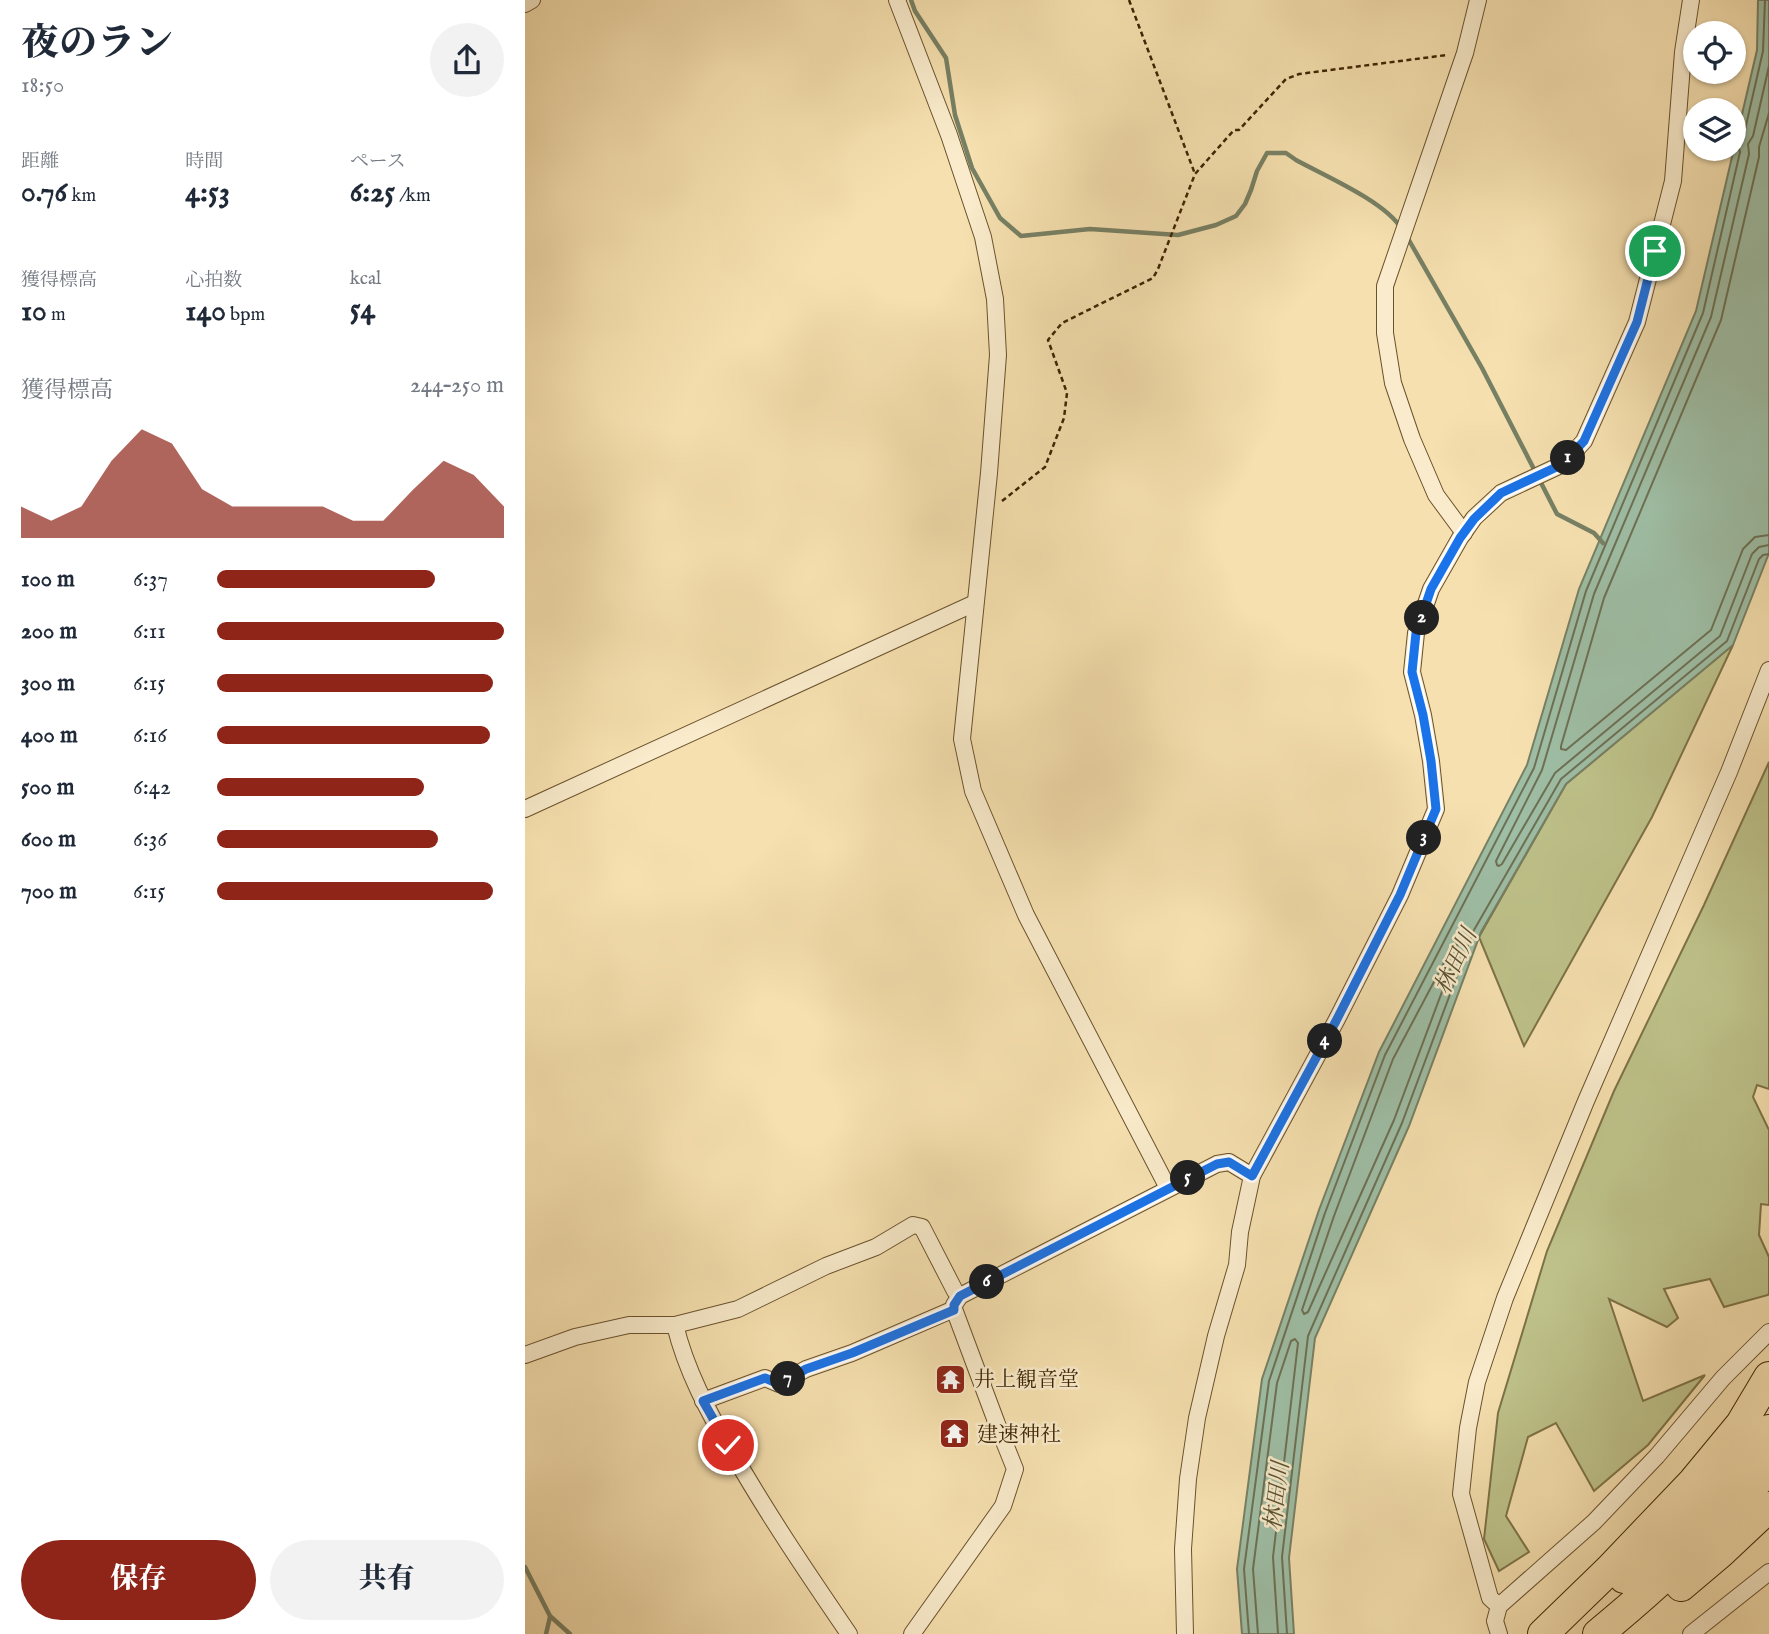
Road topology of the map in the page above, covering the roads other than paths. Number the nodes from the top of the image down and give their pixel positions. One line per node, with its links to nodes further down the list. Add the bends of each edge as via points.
1 (532, 0): 5 (street)
2 (897, 0): 7 (street, via 950,135 983,237 995,299 998,355)
3 (1478, 0): 6 (street, via 1465,53 1385,286 1385,333 1393,383 1436,495)
4 (1691, 0): 6 (street, via 1673,181 1637,322 1584,441 1563,464 1501,493)
5 (525, 4)
6 (1464, 533): 10 (street, via 1431,589 1416,633 1412,672 1436,809 1400,895)
7 (975, 603): 9 (street); 11 (street, via 962,739 973,791 1026,915)
8 (1769, 670): 22 (street, via 1505,1298 1477,1382 1461,1494 1490,1598)
9 (525, 809)
10 (1252, 1176): 11 (street, via 1229,1162); 25 (street, via 1237,1265 1197,1418 1188,1479 1183,1549)
11 (1168, 1188): 12 (street)
12 (957, 1303): 13 (street, via 922,1227 913,1225 876,1247 738,1308); 17 (street, via 779,1384 765,1378); 24 (street, via 1015,1469 1003,1506)
13 (675, 1325): 15 (street, via 629,1325); 17 (street)
14 (1769, 1332): 22 (street, via 1594,1522)
15 (525, 1355)
16 (1769, 1377): 27 (highway, via 1741,1424 1693,1482)
17 (703, 1401): 23 (street, via 762,1505)
18 (1769, 1430): 28 (highway, via 1683,1528)
19 (1769, 1467): 29 (highway, via 1743,1500 1674,1568)
20 (1769, 1507): 30 (highway)
21 (1769, 1572): 31 (street)
22 (1499, 1606): 26 (street, via 1495,1621)
23 (849, 1634)
24 (912, 1634)
25 (1185, 1634)
26 (1499, 1634)
27 (1543, 1634)
28 (1556, 1634)
29 (1598, 1634)
30 (1620, 1634)
31 (1691, 1634)

